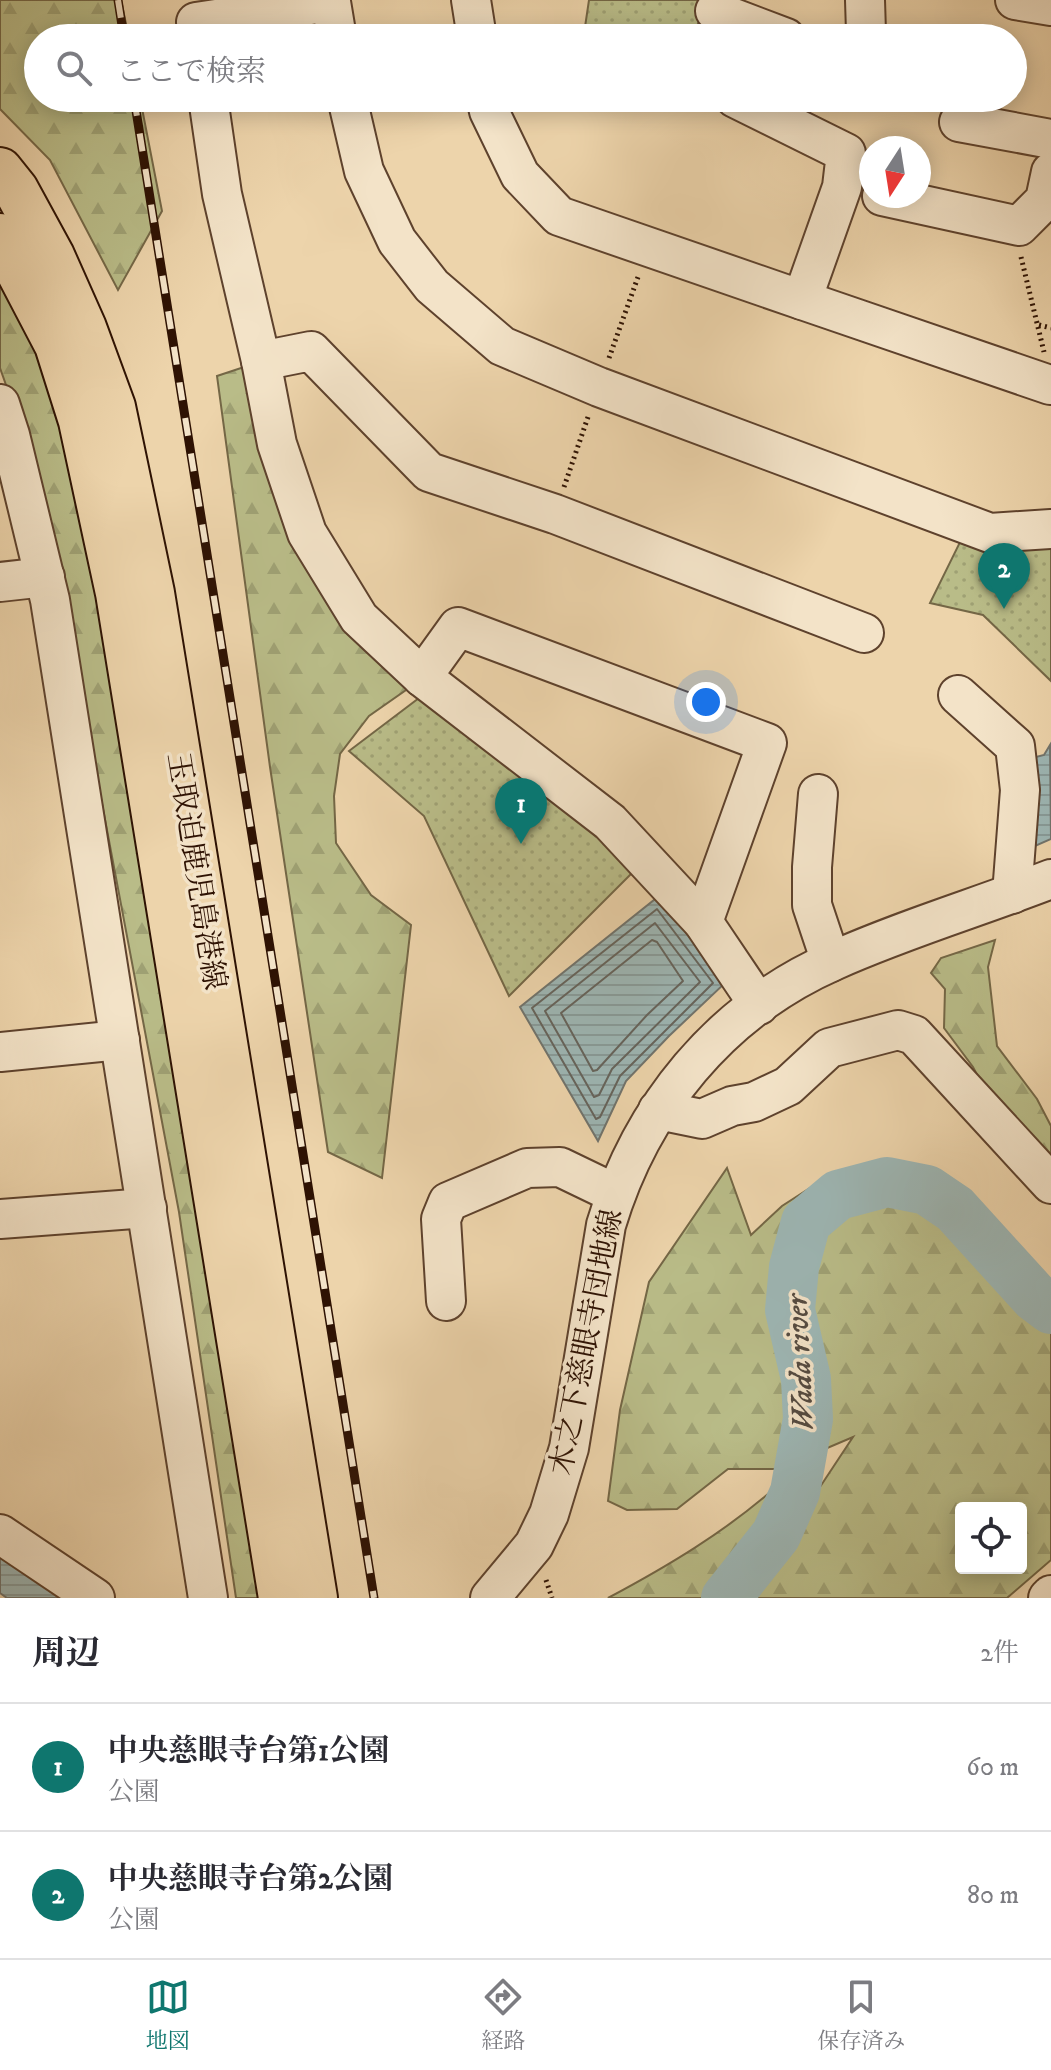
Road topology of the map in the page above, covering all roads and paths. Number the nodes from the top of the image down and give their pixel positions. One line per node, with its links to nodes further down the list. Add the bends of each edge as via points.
1 (471, 0): 8 (street)
2 (865, 0): 10 (street)
3 (1015, 0): 4 (street)
4 (1051, 6)
5 (712, 16): 9 (street)
6 (196, 20): 7 (street, via 331,2)
7 (335, 24)
8 (475, 24)
9 (739, 24)
10 (866, 24)
11 (210, 112): 26 (street, via 222,194)
12 (350, 112): 29 (street, via 364,171 397,241 432,286 502,346 990,533)
13 (489, 112): 23 (street, via 520,175 559,216)
14 (763, 112): 19 (street, via 846,153)
15 (959, 122): 16 (street)
16 (1051, 139)
17 (0, 170): 53 (main road, 玉取迫鹿児島港線, via 52,256 113,407 152,593)
18 (1051, 172): 21 (street, via 1045,200)
19 (856, 190): 23 (street)
20 (931, 207): 21 (street)
21 (1019, 226): 24 (path, via 1021,261)
22 (0, 236): 52 (main road, 玉取迫鹿児島港線, via 57,345 81,421 118,593)
23 (802, 300): 27 (street)
24 (1039, 325): 25 (path); 27 (path)
25 (1051, 328)
26 (261, 361): 32 (street, via 311,351 429,472 555,514); 33 (street, via 277,444 307,533 359,618)
27 (1050, 385)
28 (0, 404): 30 (street)
29 (1051, 529)
30 (45, 577): 31 (street); 41 (street)
31 (0, 582)
32 (840, 634)
33 (422, 677): 38 (street, via 610,822); 38 (street, via 458,627 767,743)
34 (958, 695): 37 (street, via 1015,746 1020,790)
35 (818, 794): 39 (street, via 812,905)
36 (1051, 879): 37 (street, 木之下慈眼寺団地線)
37 (1012, 894): 39 (street, 木之下慈眼寺団地線)
38 (703, 922): 40 (street)
39 (831, 962): 40 (street, 木之下慈眼寺団地線)
40 (759, 1005): 43 (street, 木之下慈眼寺団地線, via 705,1052)
41 (120, 1040): 42 (street); 46 (street)
42 (0, 1052)
43 (658, 1110): 44 (street, via 702,1119 754,1102 788,1086 829,1048 898,1030 914,1035); 45 (street, 木之下慈眼寺団地線)
44 (1051, 1184)
45 (616, 1194): 48 (street, via 560,1167 527,1168 448,1202 429,1260); 54 (street, 木之下慈眼寺団地線, via 606,1225 569,1448 553,1502 534,1545)
46 (147, 1208): 47 (street); 51 (street)
47 (0, 1219)
48 (446, 1301)
49 (0, 1534): 50 (street)
50 (95, 1598)
51 (208, 1598)
52 (281, 1598)
53 (315, 1598)
54 (490, 1598)

